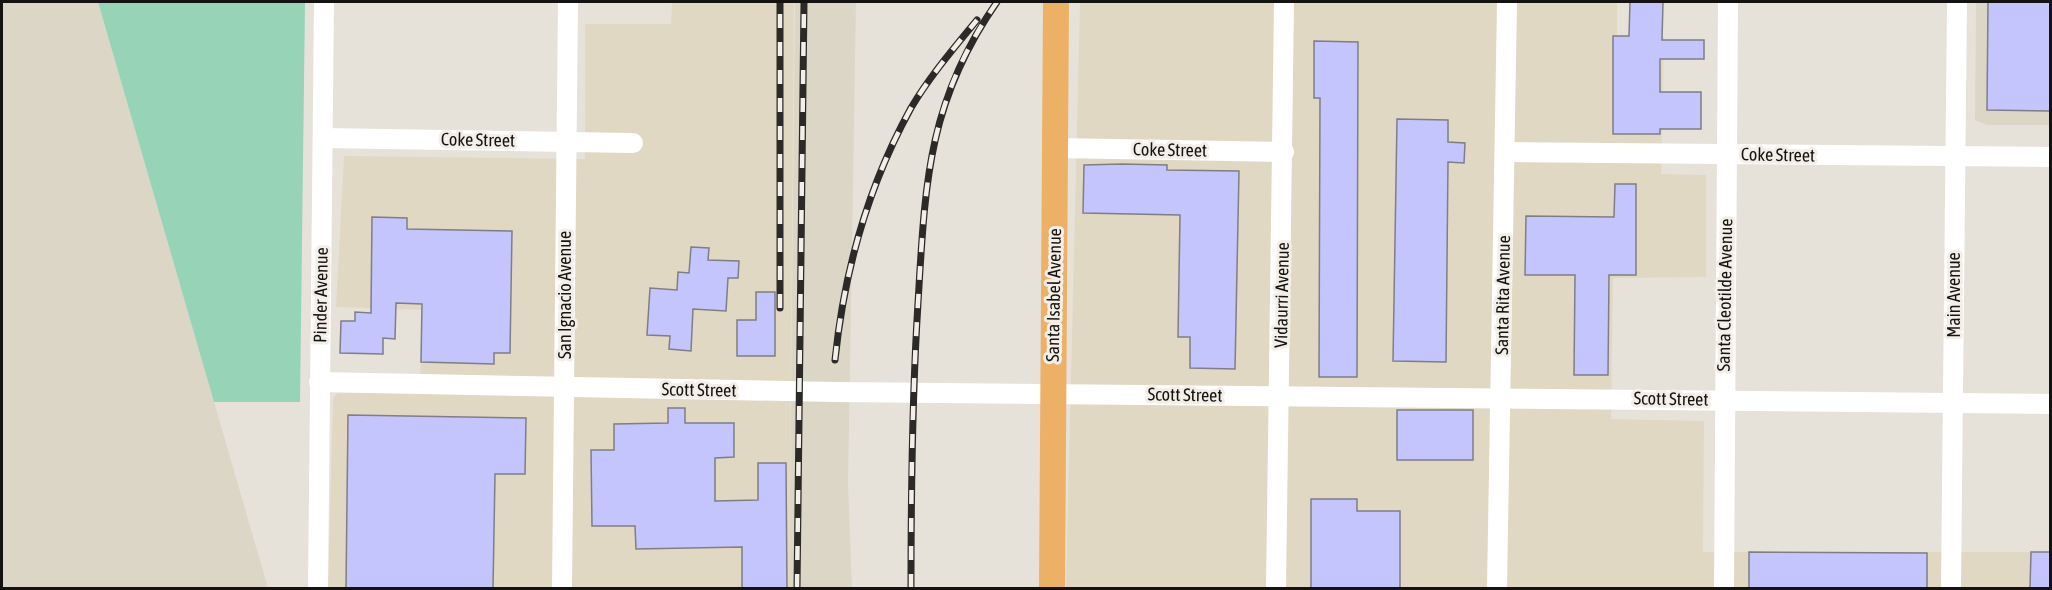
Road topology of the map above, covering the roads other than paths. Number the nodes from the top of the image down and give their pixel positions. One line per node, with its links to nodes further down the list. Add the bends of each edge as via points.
1 (324, 2): 8 (street, Pinder Avenue)
2 (568, 2): 9 (street, San Ignacio Avenue)
3 (1056, 2): 11 (main road, Santa Isabel Avenue)
4 (1284, 2): 12 (street, Vidaurri Avenue)
5 (1507, 2): 13 (street, Santa Rita Avenue)
6 (1728, 2): 14 (street, Santa Cleotilde Avenue)
7 (1957, 2): 15 (street, Main Avenue)
8 (323, 138): 9 (street, Coke Street); 17 (street, Pinder Avenue)
9 (566, 141): 10 (street, Coke Street); 18 (street, San Ignacio Avenue)
10 (633, 143)
11 (1056, 148): 12 (street, Coke Street); 19 (main road, Santa Isabel Avenue)
12 (1284, 152): 20 (street, Vidaurri Avenue)
13 (1506, 152): 14 (street, Coke Street); 21 (street, Santa Rita Avenue)
14 (1727, 154): 15 (street, Coke Street); 22 (street, Santa Cleotilde Avenue)
15 (1956, 156): 16 (street, Coke Street); 23 (street, Main Avenue)
16 (2050, 157)
17 (319, 382): 18 (street, Scott Street); 25 (street, Pinder Avenue)
18 (564, 388): 19 (street, Scott Street); 26 (street, San Ignacio Avenue)
19 (1052, 394): 20 (street, Scott Street); 27 (main road, Santa Isabel Avenue)
20 (1280, 396): 21 (street, Scott Street); 28 (street, Vidaurri Avenue)
21 (1501, 396): 22 (street, Scott Street); 29 (street, Santa Rita Avenue)
22 (1724, 399): 23 (street, Scott Street); 30 (street, Santa Cleotilde Avenue)
23 (1953, 402): 24 (street, Scott Street); 31 (street, Main Avenue)
24 (2050, 404)
25 (318, 588)
26 (562, 588)
27 (1052, 588)
28 (1276, 588)
29 (1497, 588)
30 (1724, 588)
31 (1951, 588)

